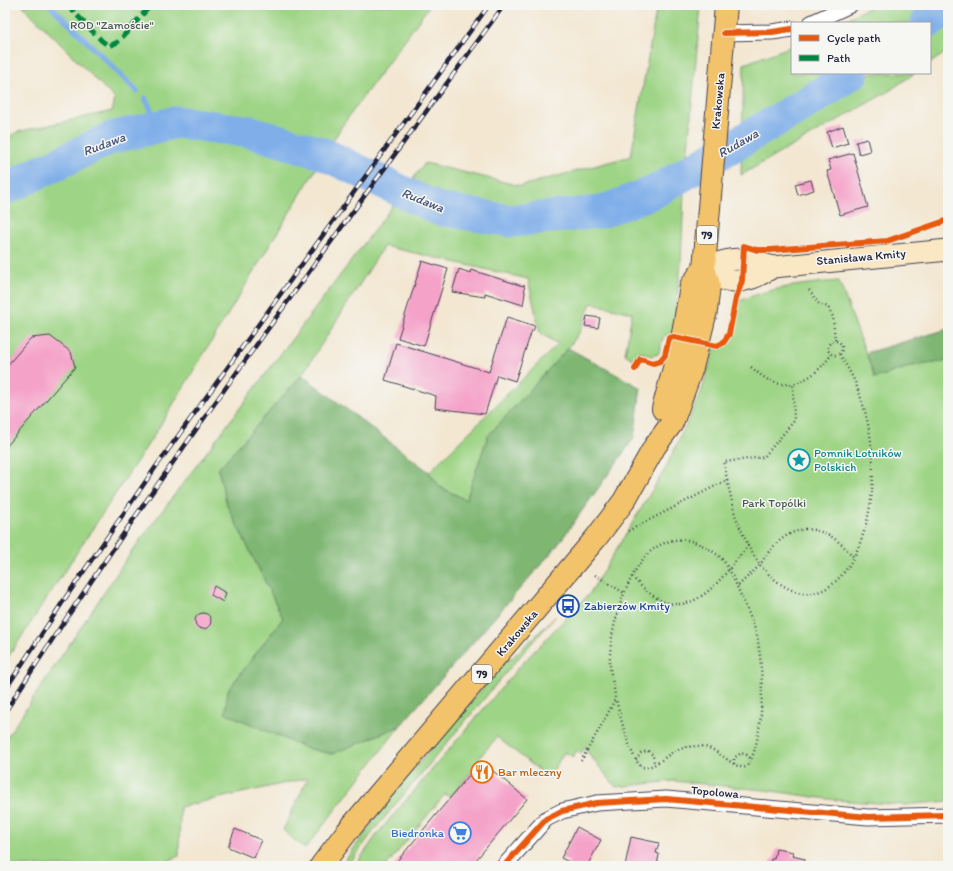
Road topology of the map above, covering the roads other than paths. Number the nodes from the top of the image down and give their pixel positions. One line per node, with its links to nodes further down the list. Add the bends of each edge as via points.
1 (726, 5): 5 (main road, Krakowska / 79)
2 (850, 5): 3 (street)
3 (813, 22)
4 (791, 30): 5 (street)
5 (724, 33): 7 (main road, Krakowska / 79)
6 (948, 250): 7 (main road, Stanisława Kmity, via 773,266 756,278 742,280 726,280)
7 (704, 268): 9 (main road, Krakowska / 79, via 691,286 682,339 655,446 624,501 596,538 346,833)
8 (948, 815): 10 (street, Topolowa, via 868,817 666,799 597,803 562,811 546,819)
9 (321, 866)
10 (504, 866)

